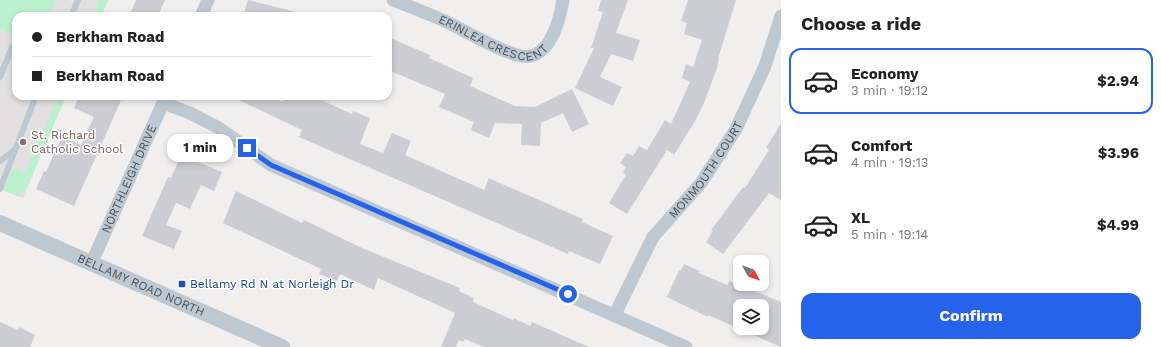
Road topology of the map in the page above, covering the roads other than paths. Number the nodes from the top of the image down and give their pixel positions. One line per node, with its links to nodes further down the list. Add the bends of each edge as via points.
1 (78, 0): 5 (lane)
2 (208, 0): 6 (street)
3 (393, 0): 4 (street, ERINLEA CRESCENT, via 505,51 531,56 547,45 553,35)
4 (562, 0)
5 (73, 12)
6 (203, 12)
7 (781, 16): 18 (street, MONMOUTH COURT, via 765,66 736,129 701,183 653,238)
8 (12, 47): 9 (lane)
9 (0, 77)
10 (34, 100): 13 (lane)
11 (164, 100): 17 (street, NORTHLEIGH DRIVE)
12 (166, 100): 18 (street, via 219,128 271,165)
13 (13, 151): 14 (lane); 15 (lane)
14 (0, 161)
15 (0, 189)
16 (0, 223): 17 (street, BELLAMY ROAD NORTH)
17 (92, 262): 19 (street, BELLAMY ROAD NORTH)
18 (614, 316): 20 (street)
19 (282, 347)
20 (686, 347)

